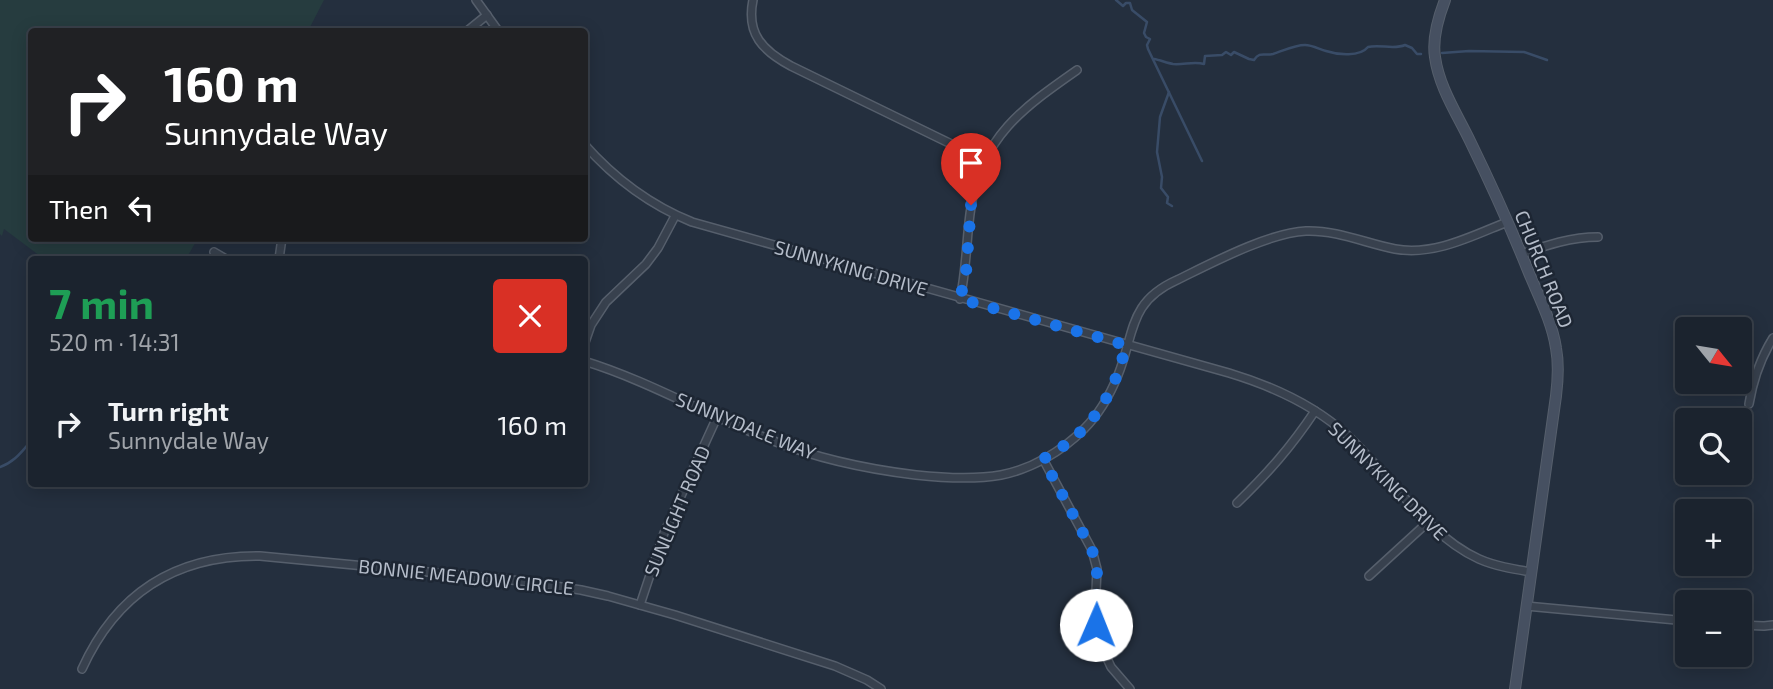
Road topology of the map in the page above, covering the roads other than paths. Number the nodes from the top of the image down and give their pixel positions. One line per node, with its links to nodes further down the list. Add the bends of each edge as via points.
1 (476, 0): 4 (street)
2 (753, 0): 9 (street, via 755,33 772,55)
3 (1445, 0): 11 (street, CHURCH ROAD, via 1435,39 1438,72)
4 (487, 15): 5 (street); 6 (street)
5 (471, 28)
6 (496, 28)
7 (1077, 70): 9 (street, via 1024,108)
8 (588, 149): 10 (street, SUNNYKING DRIVE, via 634,191)
9 (985, 160): 16 (street, via 971,205)
10 (675, 216): 16 (street, SUNNYKING DRIVE); 17 (street, via 658,248 606,302)
11 (1507, 222): 14 (street, CHURCH ROAD); 19 (street, SUNNYDALE WAY, via 1447,246 1421,250 1320,232 1276,237 1160,288 1137,315)
12 (1598, 237): 14 (street, via 1564,240)
13 (214, 252): 15 (street)
14 (1522, 254): 27 (street, CHURCH ROAD, via 1554,336 1558,366)
15 (221, 256)
16 (960, 299): 19 (street, SUNNYKING DRIVE)
17 (588, 334)
18 (1773, 338): 21 (street, via 1757,370)
19 (1126, 345): 22 (street, SUNNYKING DRIVE, via 1258,383); 24 (street, SUNNYDALE WAY, via 1119,374 1095,416 1072,440)
20 (588, 362): 23 (street, SUNNYDALE WAY)
21 (1749, 404)
22 (1315, 411): 25 (street, via 1276,464); 26 (street, SUNNYKING DRIVE, via 1355,443)
23 (717, 417): 24 (street, SUNNYDALE WAY, via 819,457 895,472 985,477); 29 (street, SUNLIGHT ROAD, via 664,533)
24 (1043, 459): 36 (street, via 1092,550 1097,569 1099,641 1111,667)
25 (1237, 503)
26 (1428, 522): 27 (street, SUNNYKING DRIVE, via 1456,547 1479,559); 28 (street)
27 (1531, 572): 30 (street, CHURCH ROAD)
28 (1369, 576)
29 (640, 605): 34 (street, BONNIE MEADOW CIRCLE, via 552,584 232,556 179,569 145,588 109,621); 35 (street, BONNIE MEADOW CIRCLE, via 844,670)
30 (1526, 606): 31 (street); 37 (street, CHURCH ROAD)
31 (1675, 620)
32 (1773, 625): 33 (street)
33 (1752, 626)
34 (82, 668)
35 (881, 689)
36 (1130, 689)
37 (1515, 689)

